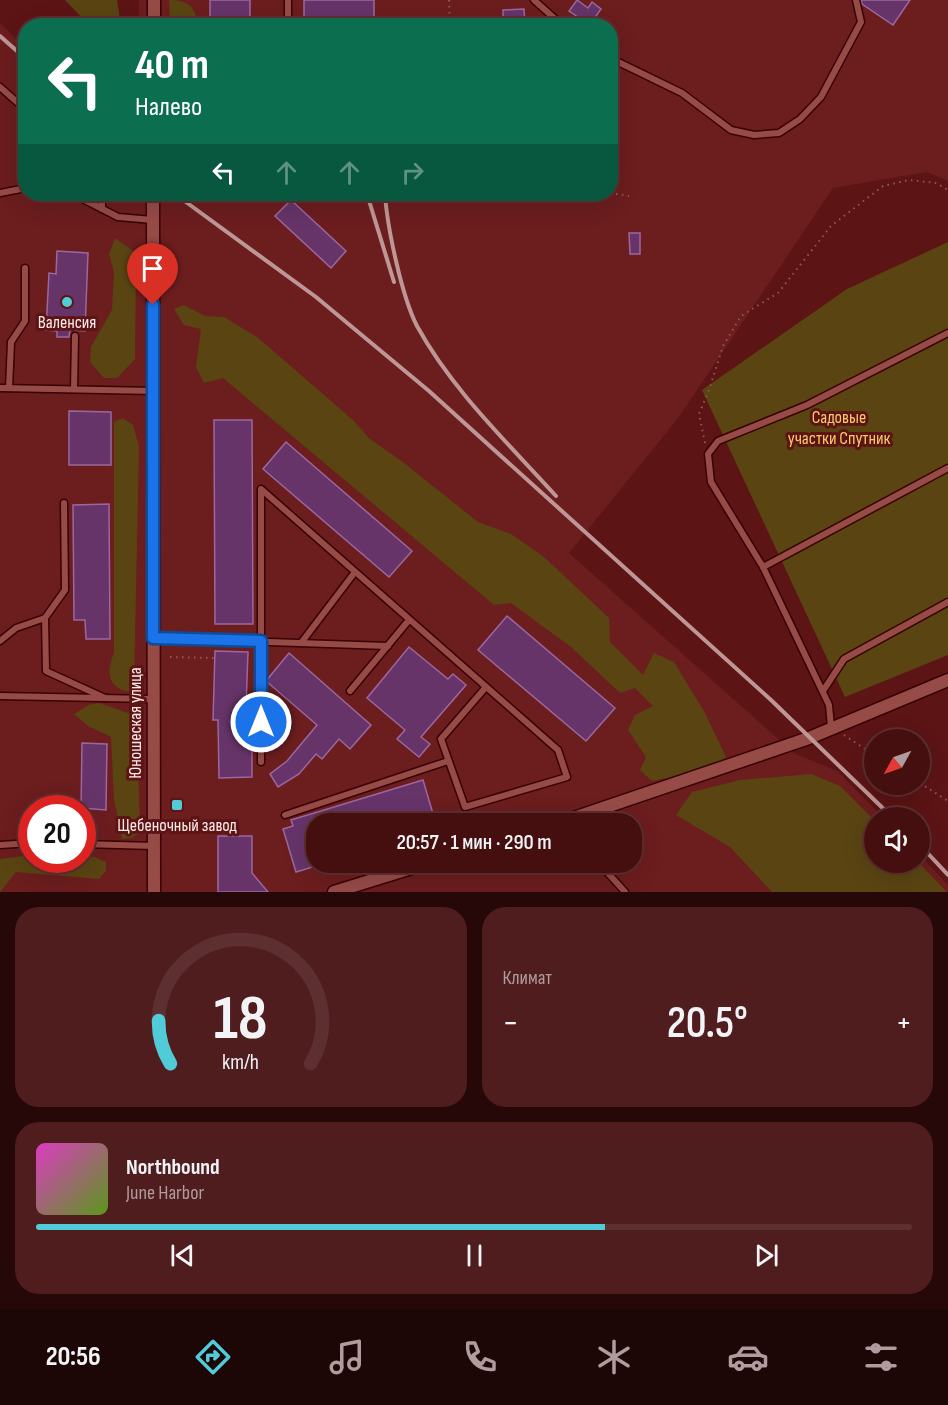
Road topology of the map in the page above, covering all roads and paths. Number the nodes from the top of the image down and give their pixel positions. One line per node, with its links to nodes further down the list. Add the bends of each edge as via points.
1 (154, 0): 6 (street)
2 (288, 0): 7 (lane)
3 (449, 0): 8 (path)
4 (534, 0): 9 (lane)
5 (856, 0): 10 (lane, via 861,22 821,97 801,119 779,133 754,135 731,130 682,93)
6 (154, 18)
7 (288, 18)
8 (450, 18)
9 (554, 18)
10 (618, 62)
11 (0, 87): 12 (lane)
12 (18, 103)
13 (18, 190): 15 (lane)
14 (948, 190): 30 (path, via 936,183 909,180 883,186 831,226 778,293 741,316 723,346 699,414)
15 (0, 193)
16 (618, 194): 17 (path)
17 (629, 196)
18 (87, 201): 21 (lane)
19 (102, 201): 21 (lane)
20 (153, 201): 22 (street, Юношеская улица)
21 (102, 209): 22 (lane, via 118,217)
22 (153, 220): 29 (street, Юношеская улица)
23 (25, 268): 27 (lane, via 25,321 11,342)
24 (948, 333): 30 (lane, via 807,405 718,441)
25 (75, 336): 28 (lane)
26 (0, 387): 27 (lane)
27 (9, 388): 28 (lane)
28 (74, 389): 29 (lane)
29 (154, 391): 38 (street, Юношеская улица)
30 (708, 453): 33 (lane, via 711,482)
31 (948, 468): 33 (lane)
32 (64, 503): 36 (lane, via 65,590)
33 (763, 567): 48 (lane)
34 (355, 572): 37 (lane); 40 (lane, via 261,489); 41 (lane)
35 (948, 602): 48 (lane, via 844,660)
36 (45, 618): 39 (lane, via 16,628); 50 (lane, via 46,671)
37 (409, 620): 42 (lane); 46 (lane)
38 (153, 638): 40 (lane); 51 (street, Юношеская улица)
39 (0, 641)
40 (261, 641): 41 (lane); 55 (lane)
41 (301, 643): 42 (lane)
42 (388, 646): 47 (lane)
43 (170, 657): 44 (path)
44 (215, 658)
45 (948, 680): 52 (street)
46 (486, 687): 54 (lane, via 441,739); 54 (lane, via 558,750 567,777 465,807)
47 (350, 691)
48 (823, 691): 52 (lane)
49 (0, 696): 50 (lane)
50 (105, 698): 51 (lane)
51 (152, 699): 63 (street, Юношеская улица)
52 (831, 727): 53 (path); 58 (street, via 809,738)
53 (864, 748)
54 (448, 761): 59 (lane)
55 (261, 762)
56 (930, 789): 57 (path)
57 (948, 801)
58 (588, 813)
59 (285, 815)
60 (18, 844): 62 (lane)
61 (96, 844): 63 (lane)
62 (0, 845)
63 (154, 846): 66 (street, Юношеская улица)
64 (395, 873): 67 (street)
65 (608, 873): 68 (lane)
66 (154, 892)
67 (334, 892)
68 (626, 892)

